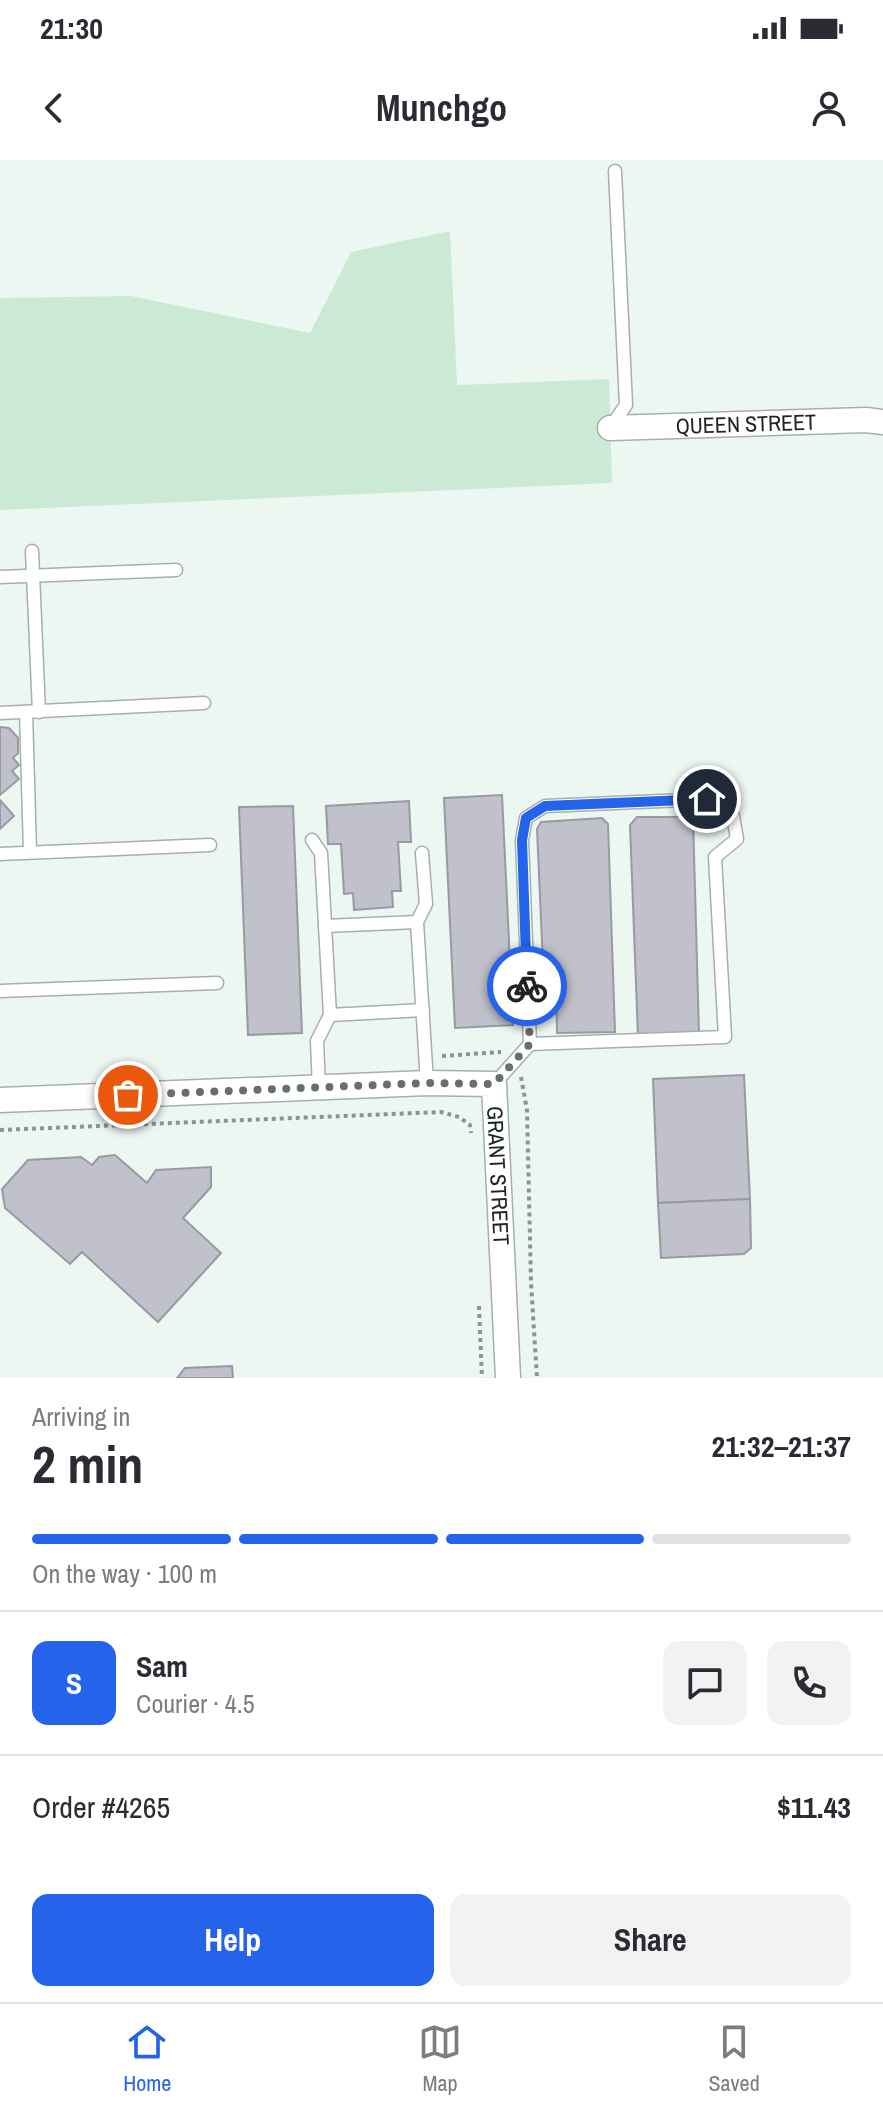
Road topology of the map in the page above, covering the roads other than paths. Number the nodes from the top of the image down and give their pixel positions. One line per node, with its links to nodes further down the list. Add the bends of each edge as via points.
1 (615, 171): 3 (lane, via 626,405)
2 (883, 422): 3 (street, QUEEN STREET)
3 (610, 428)
4 (32, 551): 6 (lane)
5 (176, 570): 6 (lane)
6 (34, 576): 7 (lane); 9 (lane)
7 (0, 577)
8 (204, 703): 9 (lane)
9 (32, 712): 10 (lane); 13 (lane)
10 (0, 713)
11 (312, 840): 17 (lane, via 321,853)
12 (210, 845): 13 (lane)
13 (30, 852): 15 (lane)
14 (422, 853): 16 (lane, via 426,904)
15 (0, 854)
16 (417, 922): 17 (lane); 20 (lane)
17 (325, 926): 21 (lane)
18 (217, 983): 19 (lane)
19 (0, 991)
20 (423, 1010): 21 (lane); 23 (lane)
21 (330, 1015): 25 (lane, via 317,1041)
22 (530, 1044): 22 (lane, via 725,1037 715,857 737,839 733,816 707,799 545,806 526,818 522,840); 24 (lane)
23 (427, 1083): 24 (street, GRANT STREET); 25 (street, GRANT STREET)
24 (494, 1084): 27 (street, GRANT STREET)
25 (319, 1088): 26 (street, GRANT STREET)
26 (0, 1100)
27 (508, 1378)

